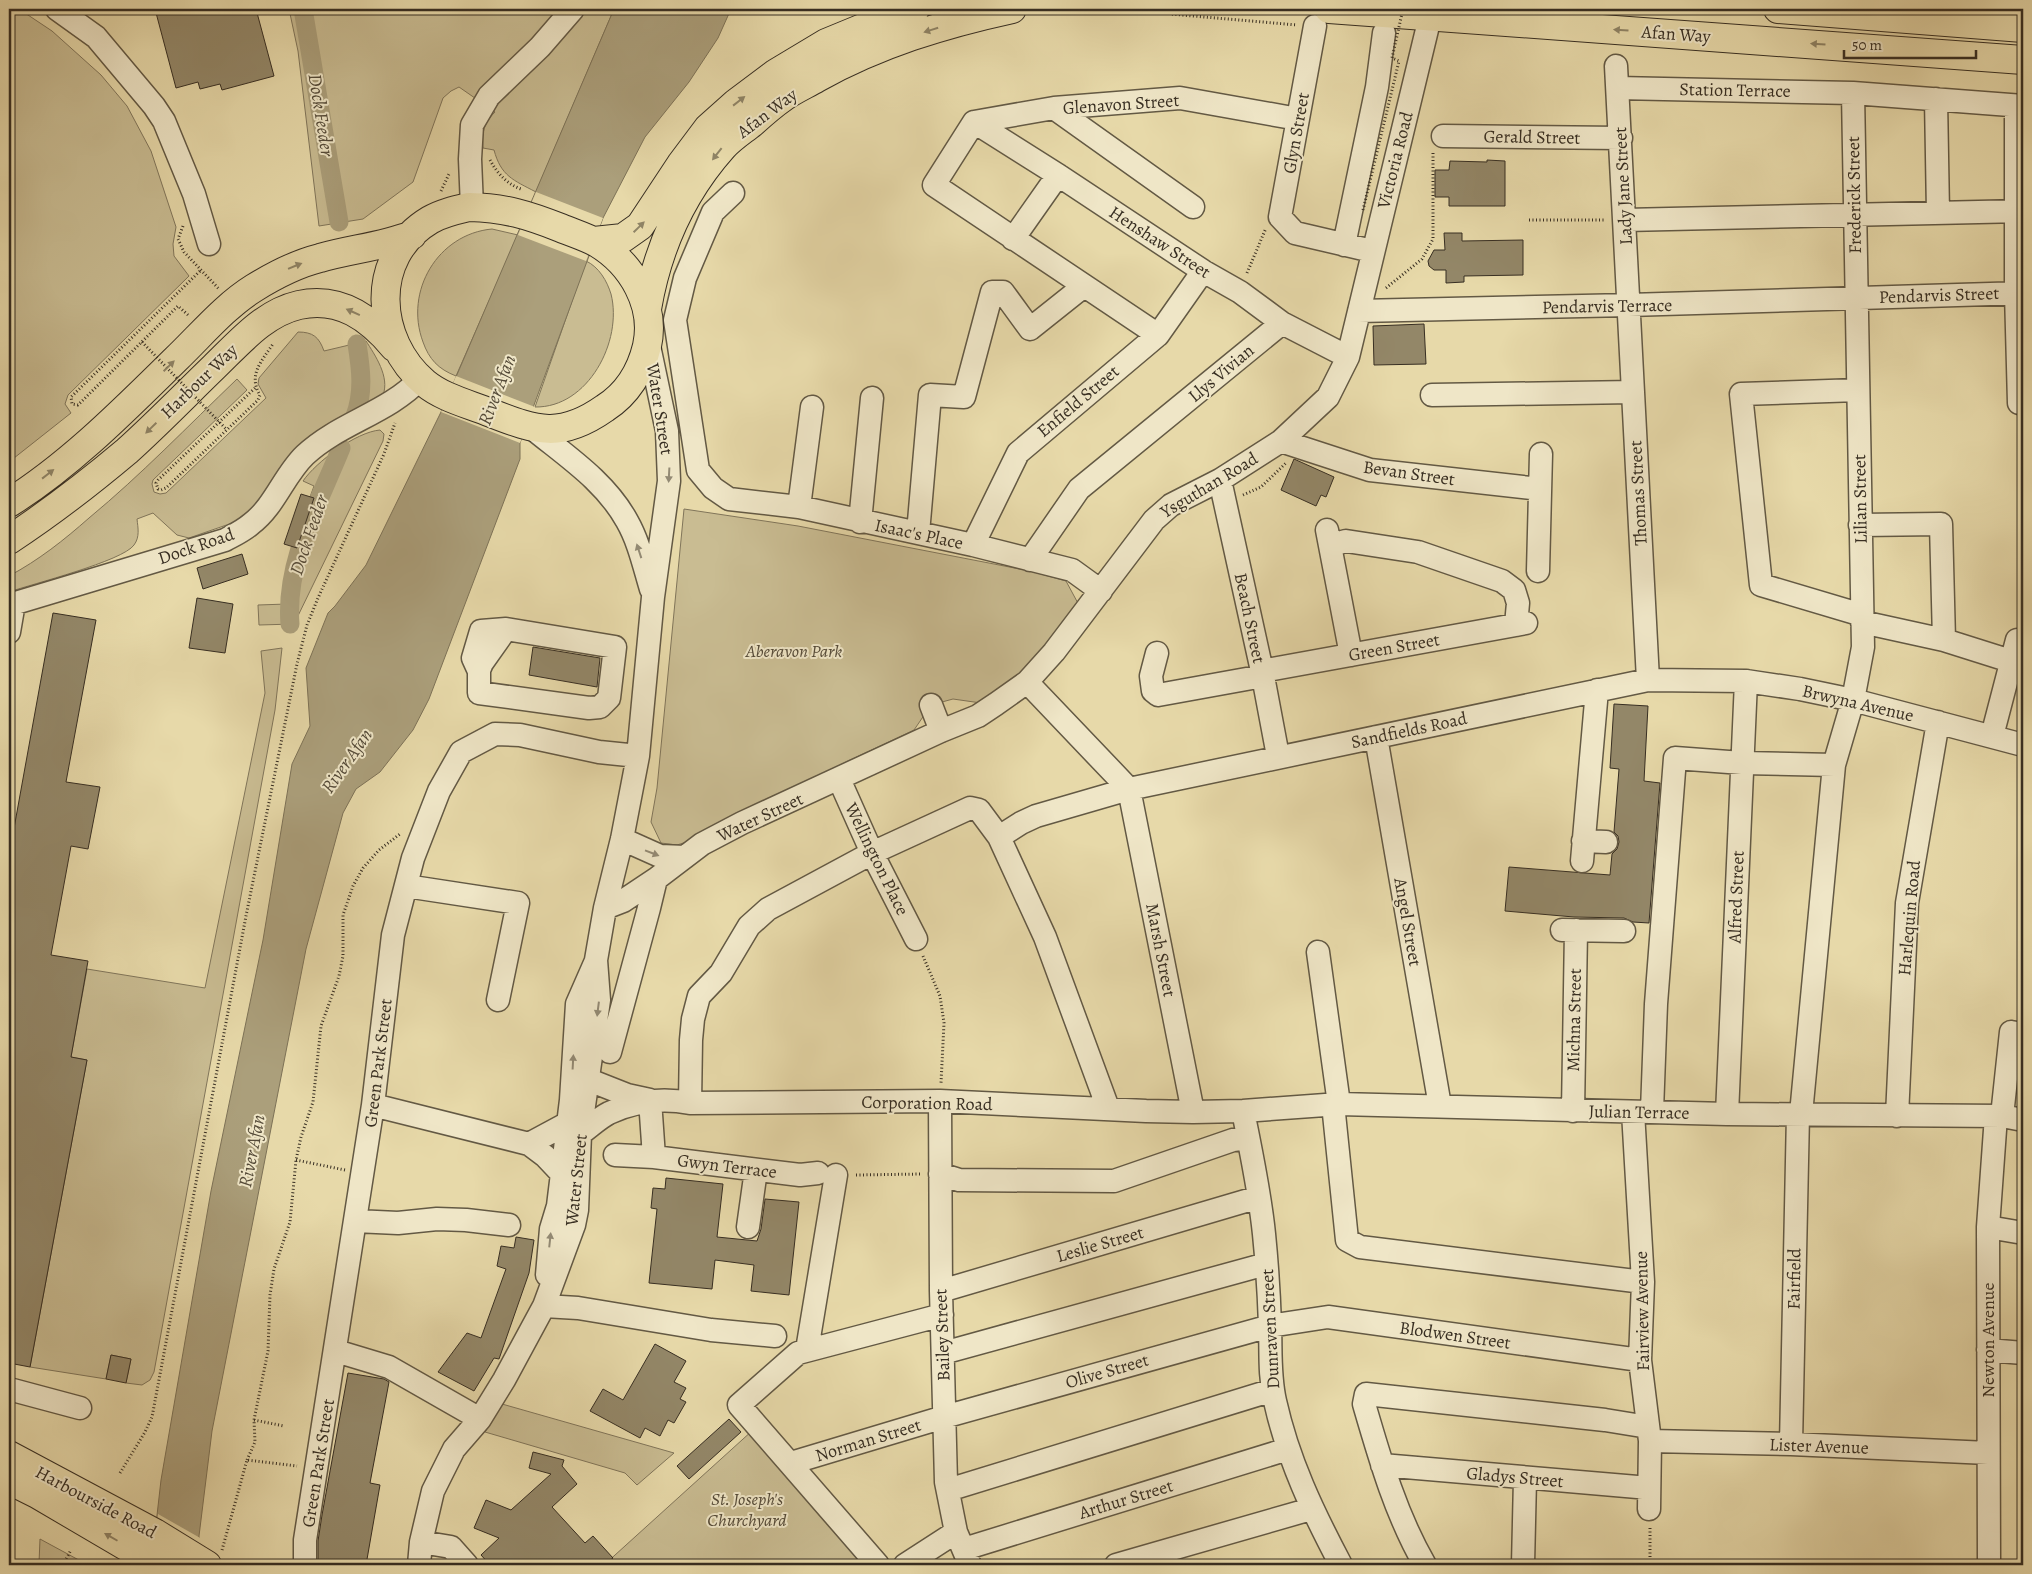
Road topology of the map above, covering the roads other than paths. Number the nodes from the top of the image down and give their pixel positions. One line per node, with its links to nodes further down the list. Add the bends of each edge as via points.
1 (57, 9): 32 (street, via 96,37 164,121 185,197)
2 (573, 9): 23 (street, via 540,47 489,96 472,125)
3 (916, 9): 31 (main road, Afan Way, one-way to 3, via 623,238 640,226 708,128 776,73 826,43)
4 (1012, 9): 41 (main road, Afan Way, one-way to 41, via 891,42 838,66 782,98 724,146 695,184 677,214 665,244 651,285)
5 (1778, 9): 8 (main road)
6 (1431, 12): 7 (main road, Afan Way); 10 (main road, Afan Way, one-way to 6); 34 (street, Victoria Road)
7 (1322, 18): 17 (street, Glyn Street)
8 (2023, 28)
9 (1384, 33): 33 (street, via 1377,86)
10 (2023, 60)
11 (1616, 66): 12 (street, Lady Jane Street)
12 (1618, 88): 13 (street, Station Terrace); 20 (street, Lady Jane Street)
13 (1853, 92): 14 (street, Station Terrace); 27 (street, Frederick Street)
14 (1936, 99): 15 (street, Station Terrace); 26 (street)
15 (2020, 106): 25 (street)
16 (1054, 108): 17 (street, Glenavon Street, via 1180,98); 18 (street, Glenavon Street); 24 (street)
17 (1298, 119): 33 (street, Glyn Street, via 1288,225)
18 (974, 122): 21 (street, Henshaw Street); 30 (street, via 934,185)
19 (1442, 136): 20 (street, Gerald Street)
20 (1622, 138): 28 (street, Lady Jane Street)
21 (1058, 175): 30 (street); 35 (street, Henshaw Street)
22 (733, 193): 60 (street, Isaac's Place, via 713,212 685,278 675,320 698,470 713,488 729,499)
23 (472, 207): 29 (main road, via 430,220); 31 (main road, via 528,204)
24 (1193, 207)
25 (2020, 211): 26 (street); 37 (street)
26 (1938, 213): 27 (street)
27 (1854, 215): 28 (street); 38 (street, Frederick Street)
28 (1625, 220): 40 (street, Lady Jane Street)
29 (412, 234): 45 (main road, via 395,258 384,304 387,325); 59 (main road, Harbour Way, one-way to 29, via 110,424 227,309 253,289 296,266 321,257 390,244)
30 (1013, 239): 36 (street)
31 (594, 241): 41 (main road, via 627,270)
32 (209, 244)
33 (1344, 245): 34 (street)
34 (1372, 251): 39 (street, Victoria Road)
35 (1203, 271): 42 (street, Henshaw Street, via 1240,292); 43 (street, Enfield Street)
36 (1084, 286): 43 (street); 63 (street, via 1030,329 1003,292 992,292 964,397 930,395)
37 (2020, 293): 38 (street, Pendarvis Street); 52 (street)
38 (1856, 298): 40 (street, Pendarvis Terrace); 48 (street, Lilian Street)
39 (1362, 302): 40 (street, Pendarvis Terrace); 46 (street, Ysguthan Road)
40 (1629, 306): 49 (street, Thomas Street)
41 (647, 309): 44 (main road)
42 (1282, 323): 46 (street, Henshaw Street); 66 (street, Llys Vivian, via 1079,489)
43 (1158, 335): 65 (street, Enfield Street, via 1018,453)
44 (648, 341): 54 (main road, via 637,374 610,405 582,422 557,428); 69 (street, Water Street, one-way to 69, via 669,455 669,481)
45 (402, 356): 47 (main road); 64 (main road, Harbour Way, one-way to 64, via 382,332 348,309 316,303 278,312 248,334 128,450 43,518)
46 (1348, 357): 55 (street, Ysguthan Road, via 1328,397)
47 (420, 379): 54 (main road, via 434,390); 70 (street, Dock Road, via 396,399 306,454 262,513 242,531 225,540)
48 (1858, 390): 62 (street, Lilian Street); 71 (street, via 1741,394 1761,585)
49 (1633, 392): 50 (street); 79 (street, Thomas Street)
50 (1432, 395)
51 (872, 398): 61 (street)
52 (2019, 404)
53 (812, 407): 60 (street)
54 (529, 427): 69 (street, Water Street, one-way to 54, via 631,528 614,501 588,473)
55 (1290, 444): 57 (street, Ysguthan Road); 58 (street, Bevan Street, via 1370,470)
56 (1541, 454): 58 (street)
57 (1220, 480): 68 (street, Ysguthan Road, via 1170,505 1154,520); 78 (street, Beach Street)
58 (1540, 489): 67 (street)
59 (9, 503)
60 (799, 507): 61 (street, Isaac's Place)
61 (860, 522): 63 (street, Isaac's Place)
62 (1860, 525): 71 (street, Lilian Street); 73 (street, via 1941,524)
63 (918, 533): 65 (street, Isaac's Place)
64 (9, 540)
65 (973, 545): 66 (street, Isaac's Place)
66 (1030, 560): 68 (street, Isaac's Place, via 1072,570)
67 (1538, 571)
68 (1101, 591): 81 (street, Ysguthan Road)
69 (653, 598): 93 (street, Water Street)
70 (12, 604): 72 (street)
71 (1862, 619): 73 (street); 85 (street, Lilian Street, via 1863,647)
72 (9, 632)
73 (1944, 640): 77 (street)
74 (2023, 642): 90 (street, via 2017,640)
75 (1157, 652): 78 (street, Green Street, via 1151,676 1153,691 1158,695)
76 (1351, 656): 76 (street, Green Street, via 1521,624 1514,590 1502,581 1418,552 1329,538); 78 (street, Green Street)
77 (2000, 658)
78 (1262, 674): 94 (street, Beach Street)
79 (1648, 680): 82 (street, Sandfields Road); 83 (street, Sandfields Road)
80 (1746, 681): 82 (street, Brwyna Avenue); 85 (street, Brwyna Avenue); 95 (street, Alfred Street)
81 (1027, 682): 88 (street, Water Street, via 978,716); 98 (street)
82 (1689, 682)
83 (1597, 690): 91 (street, Sandfields Road); 101 (street, via 1582,851)
84 (521, 700): 84 (street, via 600,707 609,698 615,647 506,629 481,631 472,658 479,670 479,693); 89 (street)
85 (1853, 700): 87 (street, Brwyna Avenue); 96 (street, Lilian Street)
86 (931, 706): 88 (street)
87 (1938, 722): 90 (street, Brwyna Avenue); 130 (street, Harlequin Road, via 1907,903)
88 (941, 730): 97 (street, Water Street)
89 (520, 735): 93 (street, Green Park Street, via 599,752); 105 (street, Green Park Street, via 495,734 461,752 439,791 413,858)
90 (1992, 736): 92 (street, Brwyna Avenue)
91 (1376, 737): 94 (street, Sandfields Road); 121 (street, Angel Street)
92 (2023, 745)
93 (638, 756): 100 (street, Water Street)
94 (1278, 756): 98 (street, Sandfields Road)
95 (1742, 763): 96 (street); 126 (street, Fairview Avenue, via 1675,758 1656,1004); 128 (street, Alfred Street)
96 (1834, 765): 129 (street, Fairfield)
97 (839, 779): 102 (street, Wellington Place); 103 (street, Water Street, via 742,823 702,844)
98 (1129, 789): 99 (street, Sandfields Road, via 1036,816); 127 (street, Marsh Street)
99 (999, 837): 102 (street, via 979,810 970,808); 123 (street, via 1045,937)
100 (622, 839): 103 (street, one-way to 103, via 660,856); 106 (street, Water Street)
101 (1606, 842)
102 (872, 854): 108 (street, Wellington Place); 118 (street, via 768,909 749,926 721,973 699,996 691,1040)
103 (685, 858): 104 (street, Water Street)
104 (656, 879): 106 (street, Water Street, via 623,901); 113 (street)
105 (406, 886): 111 (street, via 518,903); 120 (street, Green Park Street, via 393,935)
106 (605, 908): 110 (street, Water Street)
107 (1624, 931): 125 (street, Michna Street, via 1569,930)
108 (916, 939)
109 (1318, 952): 119 (street)
110 (596, 960): 114 (street, Water Street, one-way to 114, via 599,1000); 115 (street, Water Street, one-way to 110, via 577,1004)
111 (498, 1000)
112 (2023, 1034): 131 (street, Newton Avenue, via 2011,1032)
113 (610, 1052)
114 (588, 1080): 115 (street); 116 (street); 133 (street, Water Street)
115 (571, 1100): 133 (street, Water Street)
116 (650, 1100): 118 (street, Corporation Road); 133 (street, Corporation Road); 137 (street, Gwyn Terrace)
117 (940, 1101): 118 (street, Corporation Road); 123 (street, Corporation Road); 140 (street, Bailey Street)
118 (690, 1103)
119 (1336, 1104): 121 (street, Julian Terrace); 122 (street, Julian Terrace); 148 (street, via 1347,1240 1360,1247)
120 (373, 1105): 135 (street); 142 (street, Green Park Street)
121 (1440, 1106): 125 (street, Julian Terrace)
122 (1282, 1107): 124 (street, Corporation Road)
123 (1108, 1108): 127 (street, Corporation Road)
124 (1243, 1111): 127 (street, Corporation Road); 134 (street, Dunraven Street)
125 (1573, 1111): 126 (street, Julian Terrace)
126 (1642, 1111): 128 (street, Julian Terrace); 148 (street, Fairview Avenue)
127 (1193, 1112)
128 (1727, 1114): 129 (street, Julian Terrace)
129 (1799, 1114): 130 (street, Julian Terrace); 166 (street, Fairfield)
130 (1897, 1116): 131 (street, Julian Terrace)
131 (1999, 1116): 132 (street, Julian Terrace); 145 (street, Newton Avenue)
132 (2023, 1120)
133 (574, 1129): 135 (street, Corporation Road); 139 (street, Water Street); 150 (street, Water Street, via 577,1210)
134 (1248, 1138): 140 (street, via 1233,1140 1114,1181 959,1180); 141 (street, Dunraven Street)
135 (529, 1144): 139 (street)
136 (615, 1154): 137 (street, Gwyn Terrace)
137 (654, 1157): 138 (street, Gwyn Terrace)
138 (756, 1170): 144 (street); 154 (street, Gwyn Terrace, via 813,1178)
139 (562, 1174): 150 (street, Water Street, one-way to 139, via 551,1229)
140 (940, 1174): 149 (street, Bailey Street)
141 (1258, 1197): 147 (street, Dunraven Street); 149 (street, Leslie Street)
142 (355, 1221): 143 (street, via 466,1220); 156 (street, Green Park Street)
143 (509, 1225)
144 (748, 1227)
145 (1988, 1227): 146 (street); 155 (street, Newton Avenue)
146 (2023, 1233)
147 (1266, 1264): 152 (street, Dunraven Street); 157 (street)
148 (1643, 1282): 159 (street, Fairview Avenue)
149 (941, 1291): 151 (street, Bailey Street)
150 (544, 1306): 153 (street); 164 (street, Water Street)
151 (942, 1315): 154 (street); 157 (street, Bailey Street)
152 (1270, 1326): 159 (street, Blodwen Street, via 1328,1318); 161 (street, Dunraven Street, via 1269,1371); 163 (street, Olive Street)
153 (775, 1336)
154 (807, 1350): 170 (street, via 798,1353 739,1405)
155 (1988, 1350): 158 (street); 168 (street, Newton Avenue)
156 (336, 1351): 164 (street, via 389,1366); 181 (street, Green Park Street, via 305,1540)
157 (943, 1353): 163 (street, Bailey Street)
158 (2023, 1353)
159 (1640, 1360): 165 (street, Fairview Avenue)
160 (9, 1389): 162 (street)
161 (1273, 1390): 167 (street, Dunraven Street); 174 (street)
162 (80, 1408)
163 (944, 1417): 170 (street, Norman Street); 174 (street, Bailey Street)
164 (480, 1419): 177 (street, Water Street, via 454,1449 437,1483)
165 (1649, 1434): 166 (street, Lister Avenue); 171 (street, Lister Avenue, via 1604,1420 1366,1394 1364,1404); 175 (street, Fairview Avenue)
166 (1791, 1444): 168 (street, Lister Avenue)
167 (1288, 1449): 176 (street, Dunraven Street); 178 (street, Arthur Street)
168 (1988, 1453): 190 (street, Newton Avenue)
169 (9, 1455): 179 (main road, Harbourside Road, via 155,1533)
170 (791, 1463): 184 (street)
171 (1382, 1465): 172 (street, Gladys Street); 188 (street, via 1410,1540)
172 (1525, 1479): 175 (street, Gladys Street); 189 (street)
173 (9, 1480): 180 (main road, Harbourside Road, one-way to 173)
174 (948, 1490): 178 (street, Bailey Street)
175 (1649, 1499)
176 (1311, 1509): 186 (street); 187 (street, Dunraven Street)
177 (421, 1542): 182 (street, Water Street); 183 (street, via 451,1546)
178 (963, 1549): 185 (street, Arthur Street)
179 (215, 1561)
180 (155, 1564)
181 (305, 1565)
182 (419, 1565)
183 (467, 1565)
184 (878, 1565)
185 (905, 1565)
186 (1116, 1565)
187 (1341, 1565)
188 (1424, 1565)
189 (1523, 1565)
190 (1989, 1565)

